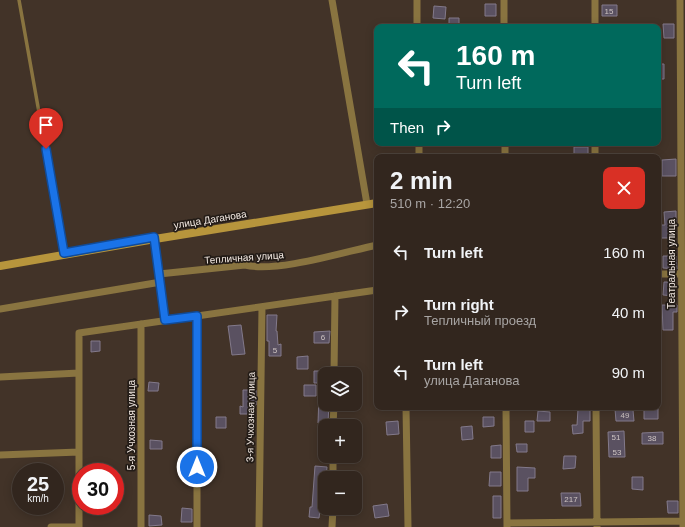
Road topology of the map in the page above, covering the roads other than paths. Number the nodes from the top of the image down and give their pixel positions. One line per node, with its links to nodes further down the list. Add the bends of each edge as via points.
1 (20, 0): 14 (lane)
2 (332, 0): 11 (street)
3 (417, 0): 7 (street)
4 (504, 0): 8 (street)
5 (594, 0): 9 (street)
6 (680, 0): 18 (street, Театральная улица)
7 (417, 24)
8 (504, 24)
9 (594, 24)
10 (374, 202): 11 (main road, улица Даганова)
11 (367, 203): 12 (main road, улица Даганова)
12 (155, 238): 14 (main road, улица Даганова); 15 (main road, улица Даганова); 16 (street)
13 (374, 246): 16 (street, Тепличная улица, via 280,265 256,268 245,265)
14 (64, 253): 15 (main road, улица Даганова)
15 (0, 265)
16 (159, 274): 19 (street)
17 (661, 274): 18 (street)
18 (683, 274): 36 (street, Театральная улица)
19 (161, 282): 23 (street); 25 (street)
20 (374, 290): 21 (street)
21 (335, 296): 22 (street); 27 (street)
22 (262, 307): 24 (street); 43 (street, 3-я Учхозная улица)
23 (0, 309)
24 (197, 316): 25 (street); 42 (street)
25 (165, 320): 26 (street)
26 (141, 324): 28 (street, via 79,333); 41 (street, 5-я Учхозная улица)
27 (334, 367)
28 (79, 373): 29 (street); 33 (street)
29 (0, 377)
30 (406, 410): 45 (street)
31 (506, 410): 38 (street)
32 (596, 410): 37 (street)
33 (79, 452): 34 (street); 40 (street)
34 (0, 455)
35 (333, 515): 44 (street)
36 (683, 523): 37 (street)
37 (597, 524): 38 (street)
38 (507, 525)
39 (51, 527): 40 (street)
40 (78, 527)
41 (141, 527)
42 (197, 527)
43 (259, 527)
44 (332, 527)
45 (408, 527)

